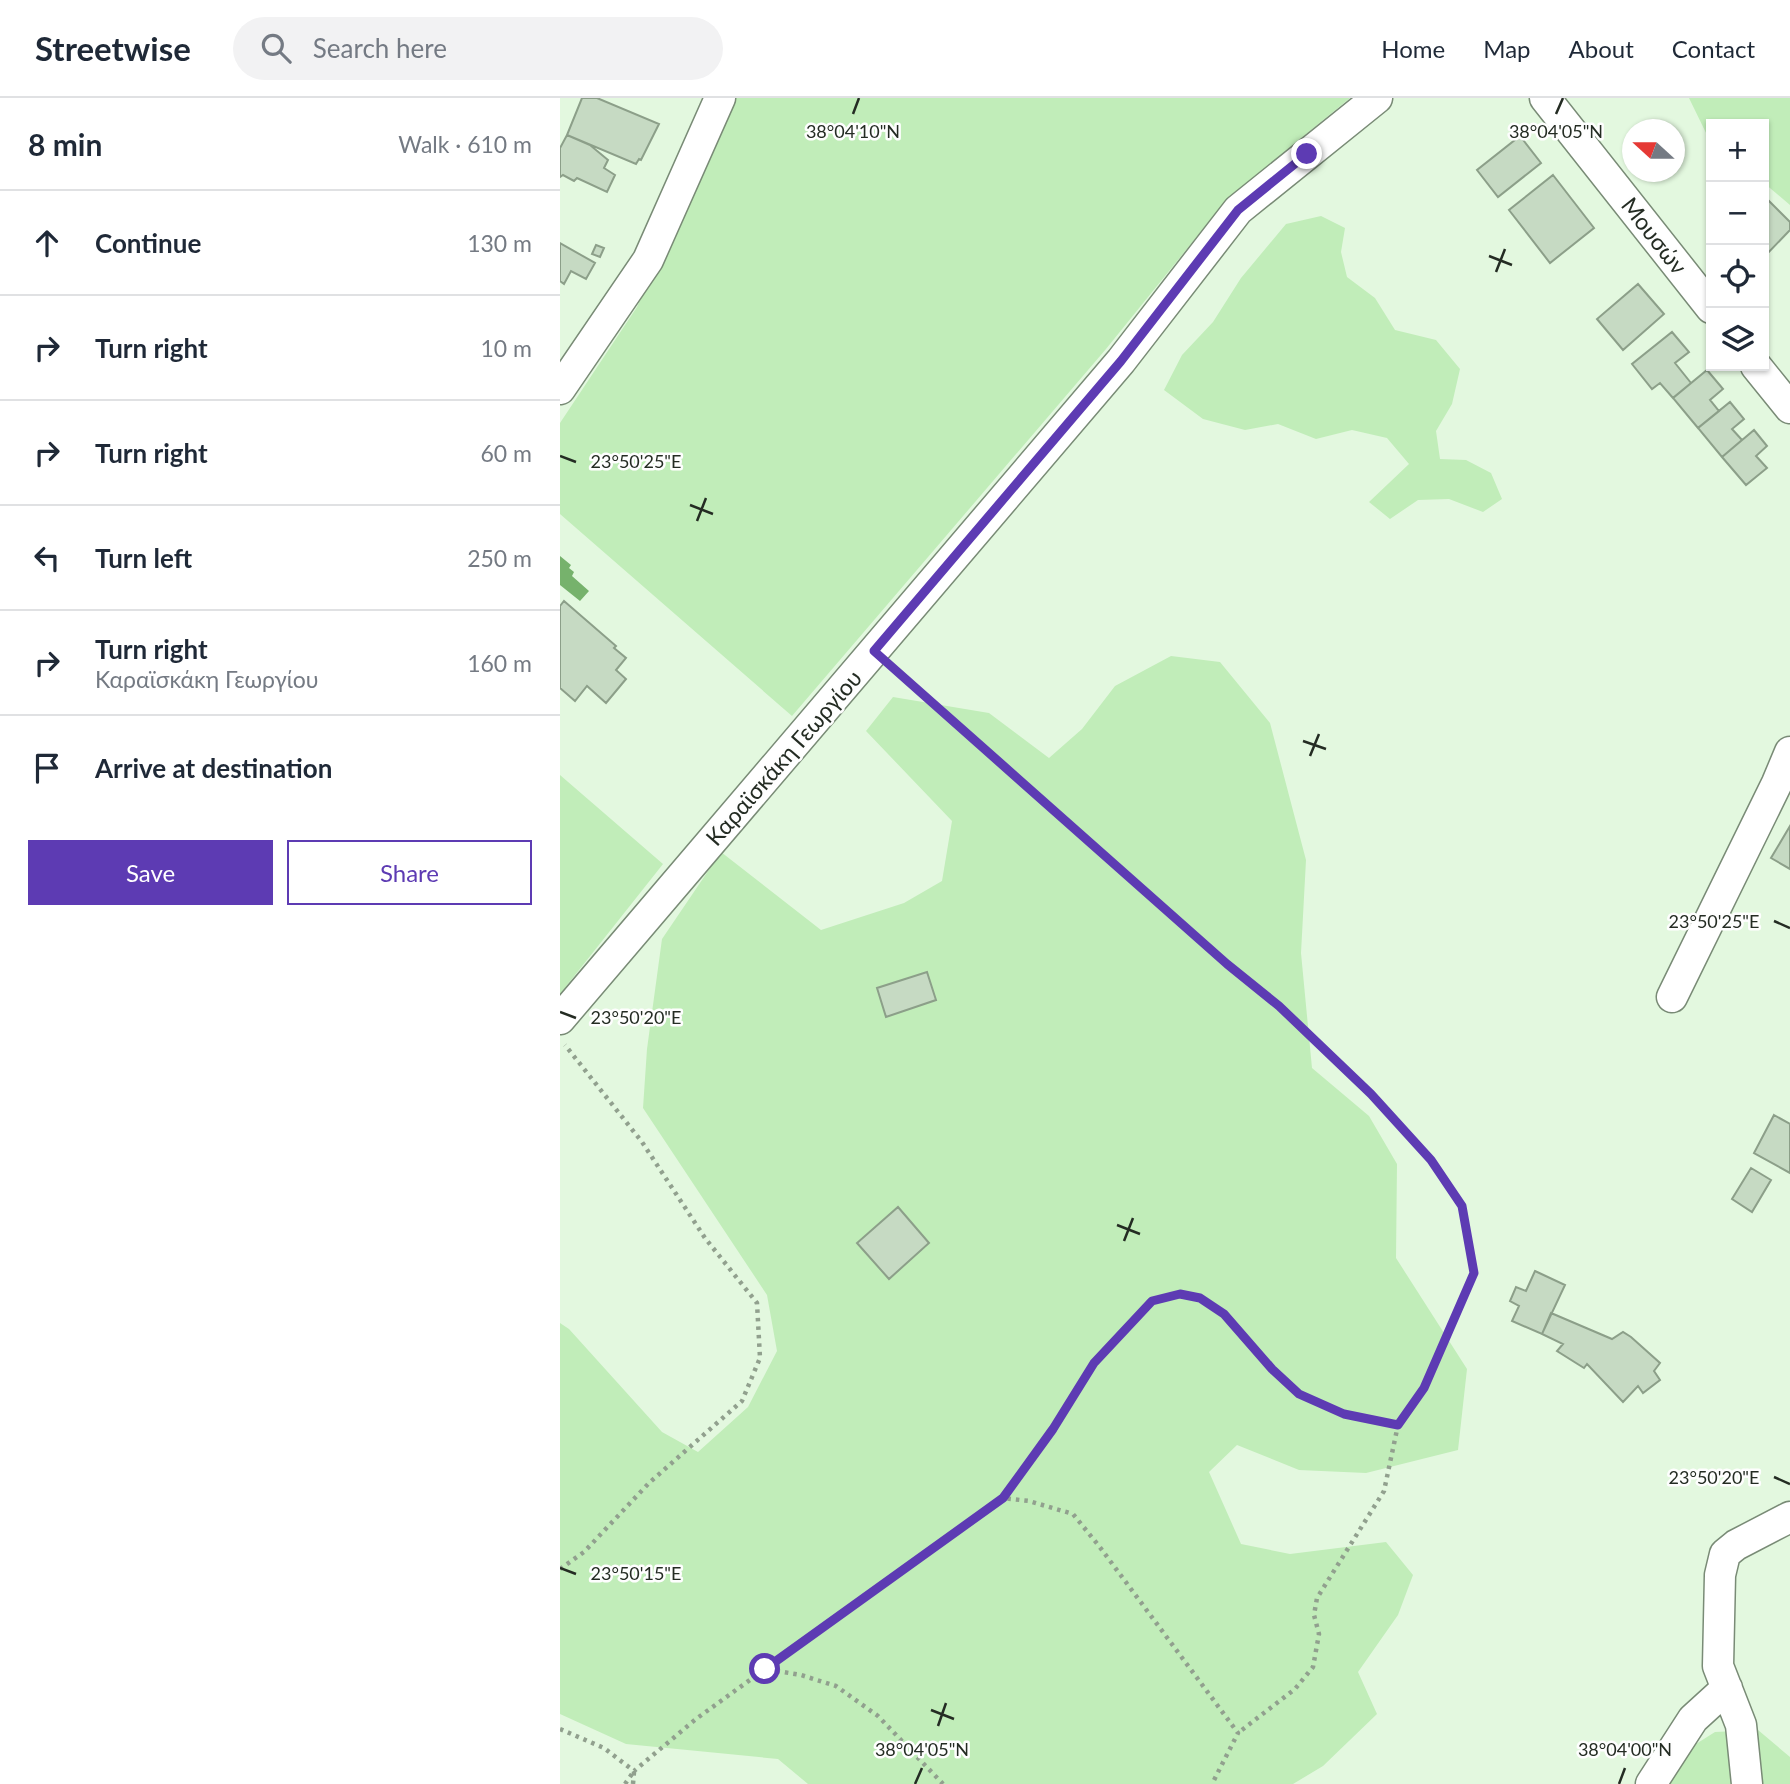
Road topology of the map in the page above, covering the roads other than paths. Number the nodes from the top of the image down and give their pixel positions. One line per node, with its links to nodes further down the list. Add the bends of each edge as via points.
1 (720, 98): 6 (street, via 648,260)
2 (1377, 98): 10 (street, Καραϊσκάκη Γεωργίου, via 1238,210 1121,361)
3 (1545, 98): 4 (street, Μουσών)
4 (1710, 308)
5 (1760, 371): 7 (street)
6 (560, 389)
7 (1790, 408)
8 (1790, 752): 9 (street)
9 (1672, 997)
10 (560, 1019)
11 (1790, 1517): 12 (street, via 1725,1554 1720,1575 1718,1666)
12 (1727, 1688): 13 (street, via 1693,1719); 14 (street, via 1741,1725)
13 (1651, 1784)
14 (1747, 1784)

